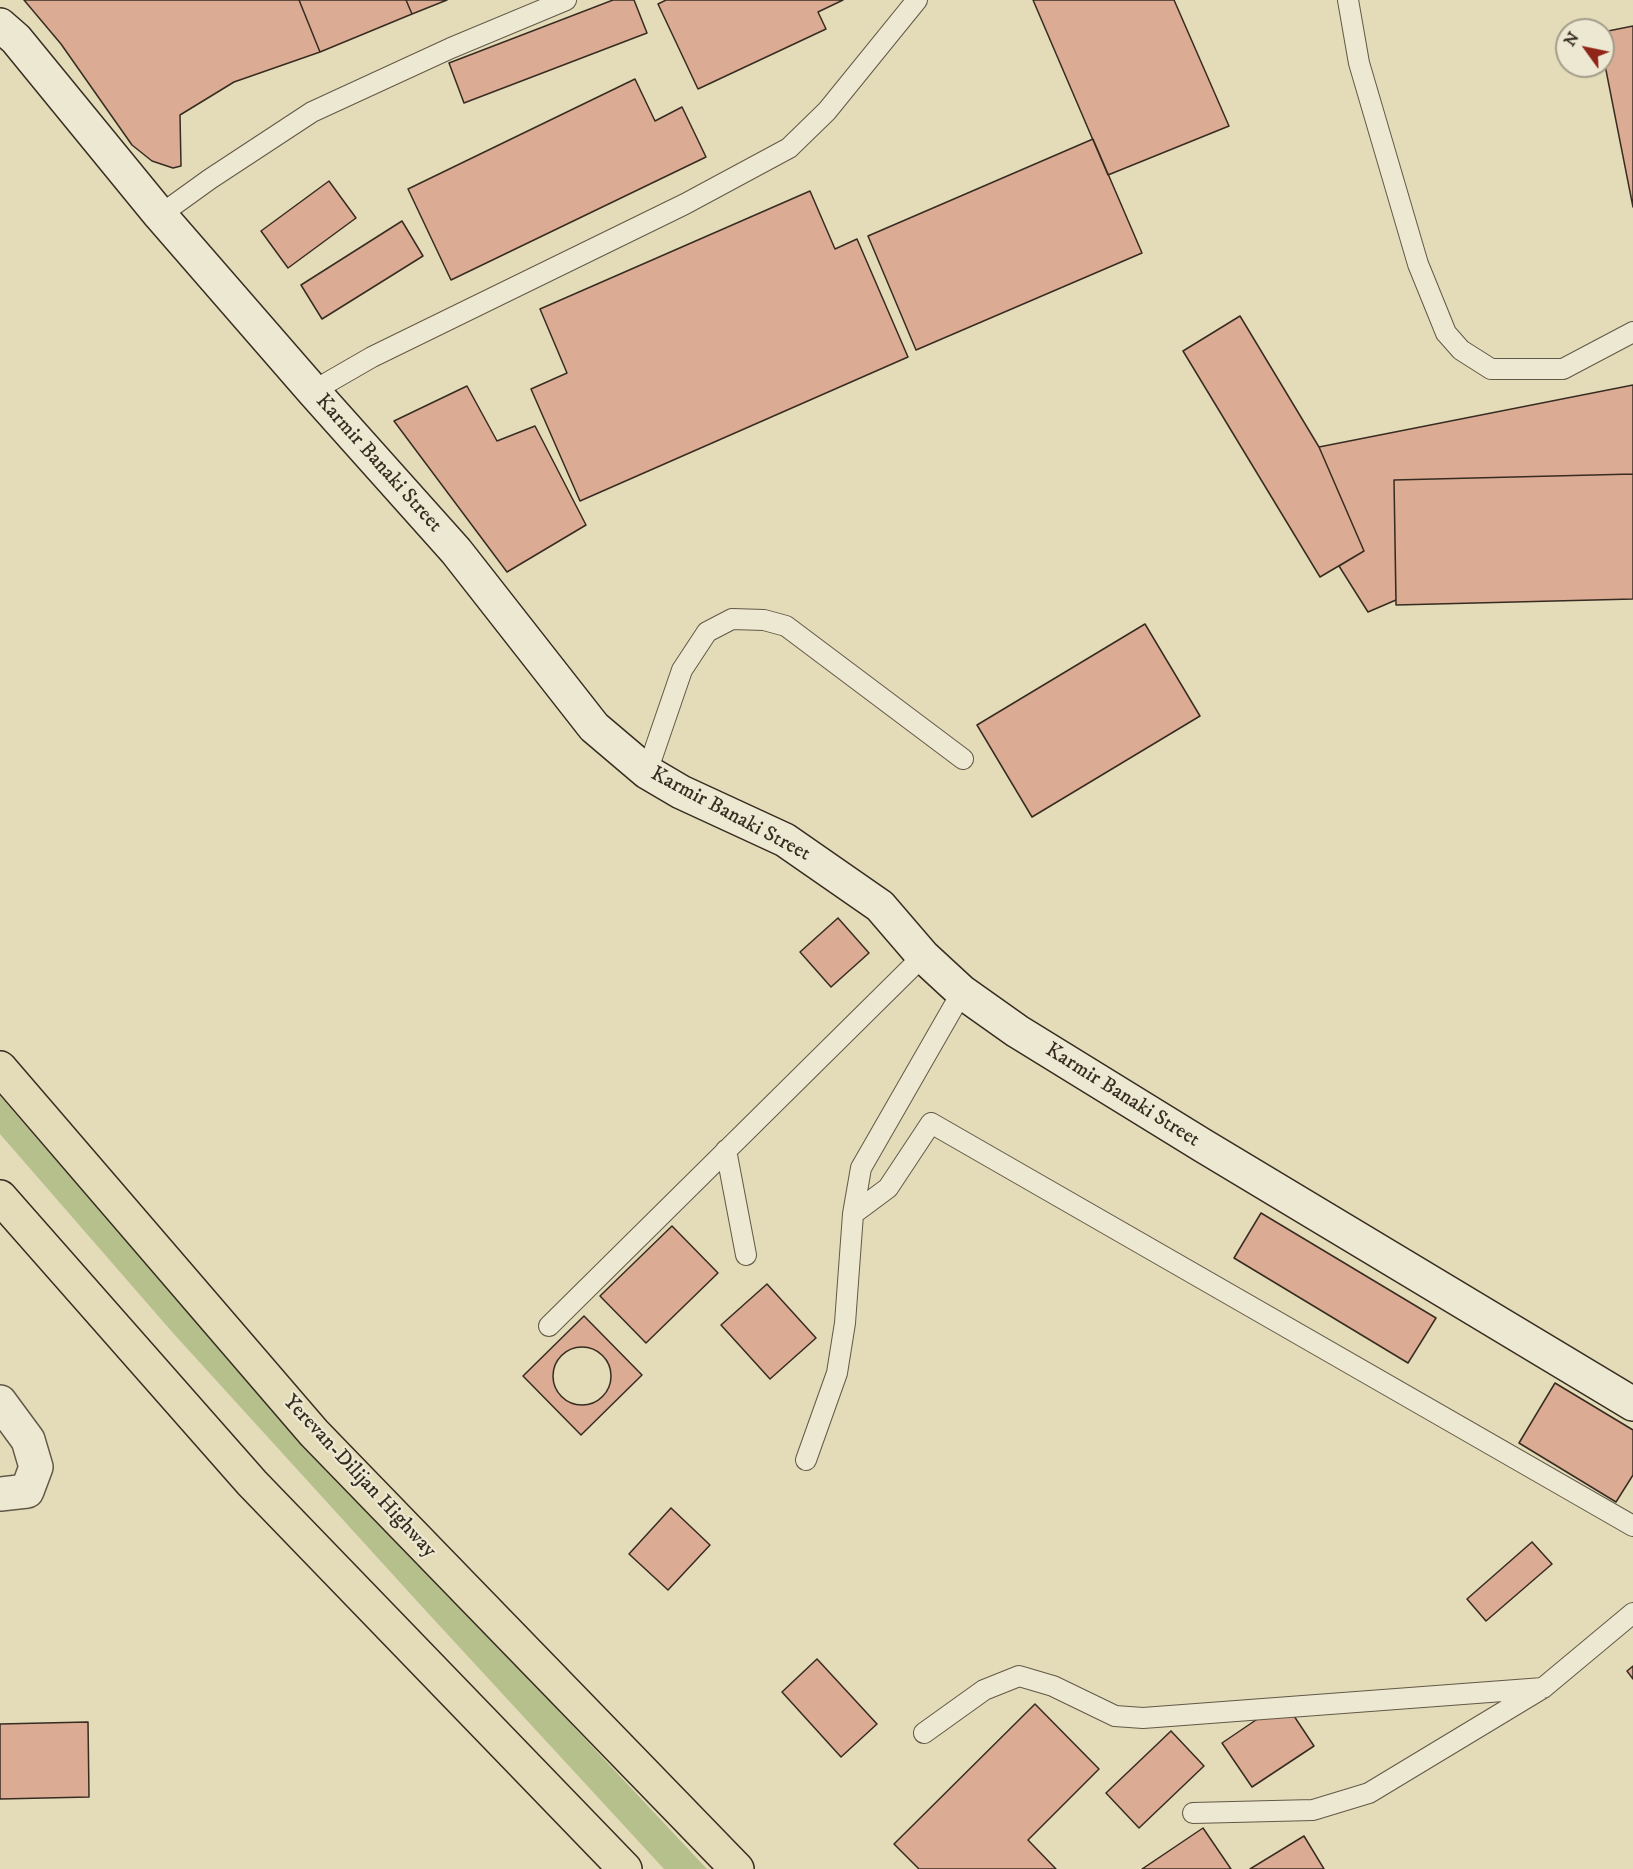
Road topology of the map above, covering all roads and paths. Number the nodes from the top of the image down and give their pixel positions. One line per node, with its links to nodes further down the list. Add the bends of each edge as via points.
1 (566, 0): 5 (lane, via 312,112)
2 (917, 0): 7 (lane, via 827,111 789,148 685,204 372,357)
3 (1348, 0): 6 (lane, via 1359,63 1418,264 1446,333 1461,350 1491,369 1563,369)
4 (0, 25): 5 (street, Karmir Banaki Street, via 16,39)
5 (160, 214): 7 (street, Karmir Banaki Street)
6 (1633, 332)
7 (313, 391): 9 (street, Karmir Banaki Street, via 456,551 594,726)
8 (963, 759): 9 (lane, via 786,626 764,620 732,619 707,632 682,670)
9 (647, 772): 10 (street, Karmir Banaki Street, via 785,840 880,906)
10 (923, 956): 11 (street, Karmir Banaki Street); 13 (lane)
11 (962, 992): 15 (lane, via 861,1168); 19 (street, Karmir Banaki Street, via 1017,1031 1192,1139)
12 (0, 1068): 28 (highway, Yerevan-Dilijan Highway, via 314,1433)
13 (726, 1150): 16 (lane); 17 (lane)
14 (0, 1197): 27 (highway, via 252,1484)
15 (853, 1214): 20 (lane, via 837,1373); 22 (lane, via 888,1188 931,1123)
16 (746, 1255)
17 (549, 1326)
18 (0, 1402): 21 (street, via 28,1440 36,1467 27,1491)
19 (1633, 1404)
20 (806, 1460)
21 (0, 1494)
22 (1633, 1526)
23 (1633, 1613): 24 (lane)
24 (1543, 1688): 25 (lane, via 1143,1718 1115,1716 1053,1686 1019,1676 984,1690); 26 (lane, via 1369,1793 1313,1810)
25 (924, 1733)
26 (1192, 1813)
27 (625, 1869)
28 (737, 1869)

